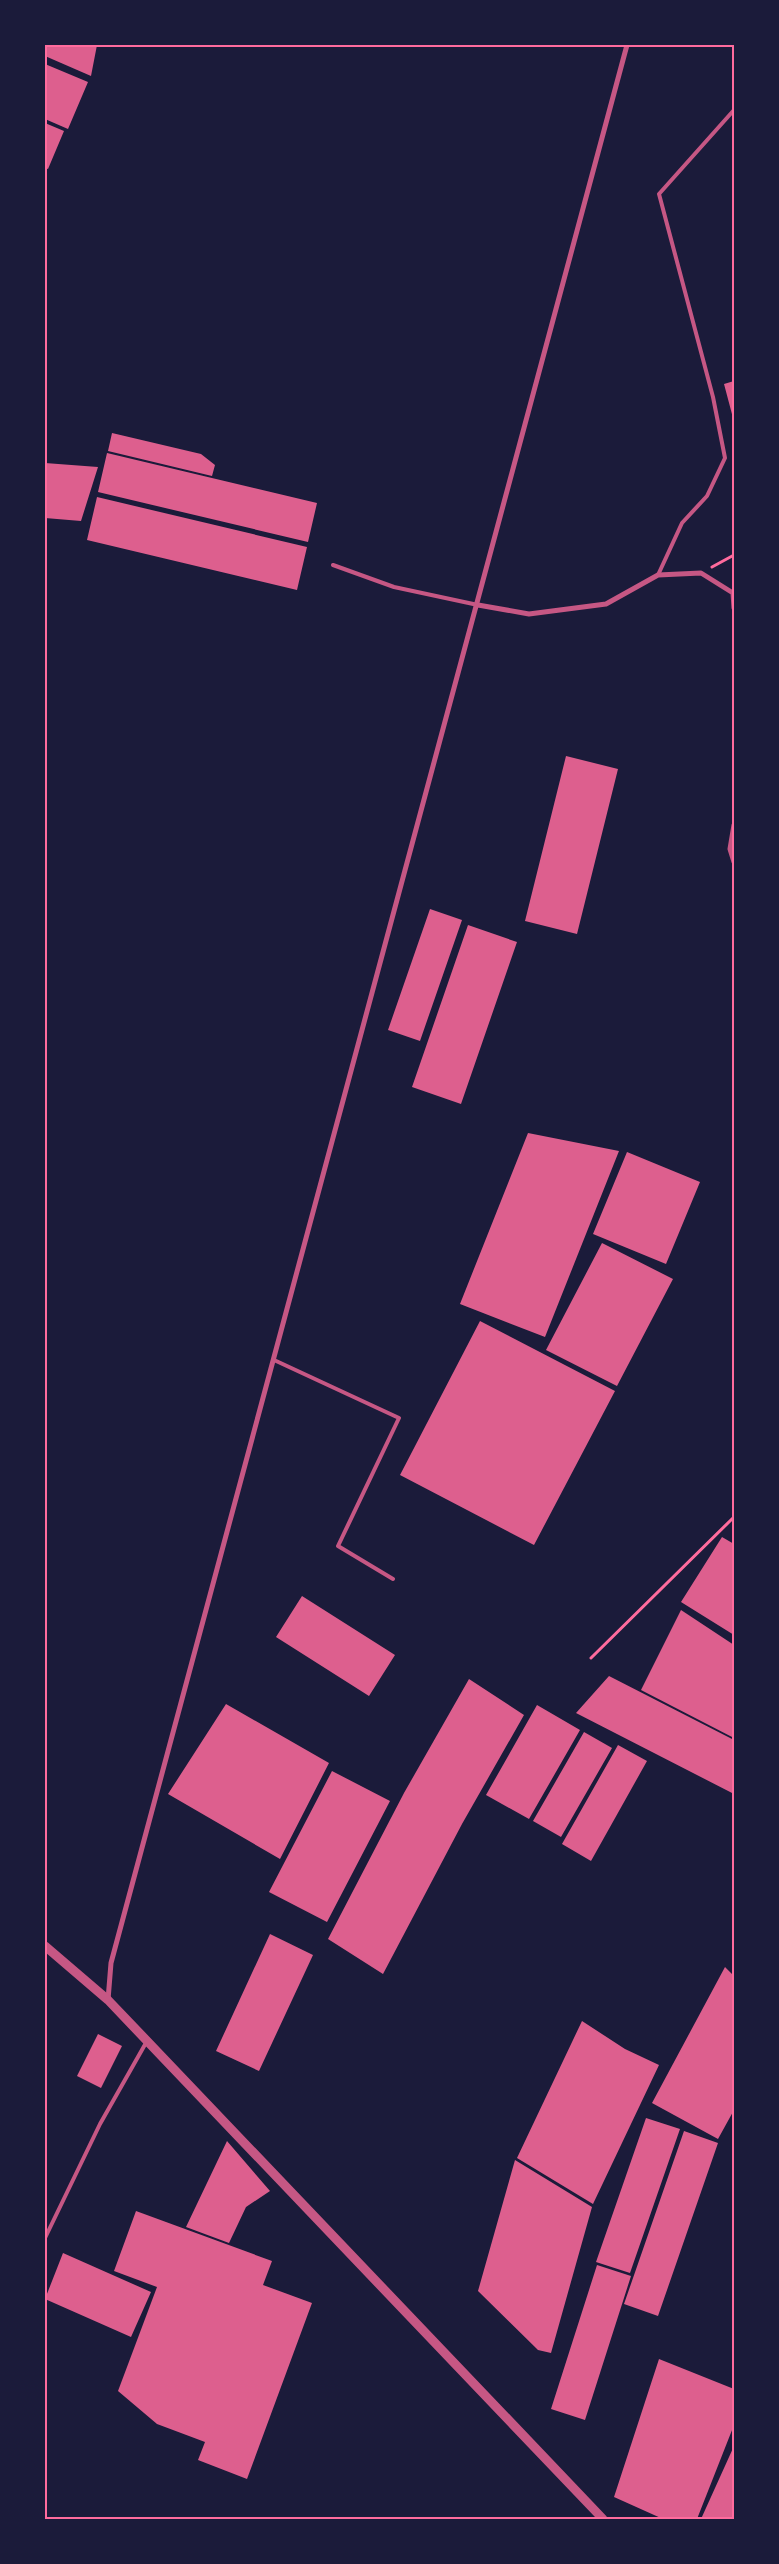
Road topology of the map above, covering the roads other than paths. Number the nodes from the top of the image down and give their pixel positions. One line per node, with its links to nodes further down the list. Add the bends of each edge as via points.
1 (627, 45): 5 (street)
2 (734, 110): 4 (lane, via 659,194 713,397 725,458 707,496 682,523)
3 (333, 565): 5 (lane, via 394,587)
4 (658, 574): 5 (street, via 606,604 529,614); 6 (street, via 701,573 733,593)
5 (478, 605): 9 (street)
6 (734, 608)
7 (734, 825): 8 (street, via 730,849)
8 (734, 862)
9 (274, 1360): 10 (lane, via 399,1418 338,1546); 12 (street, via 111,1963)
10 (393, 1579)
11 (45, 1946): 12 (street)
12 (108, 2000): 13 (street)
13 (147, 2041): 14 (lane, via 100,2124); 15 (street)
14 (45, 2238)
15 (604, 2519)

